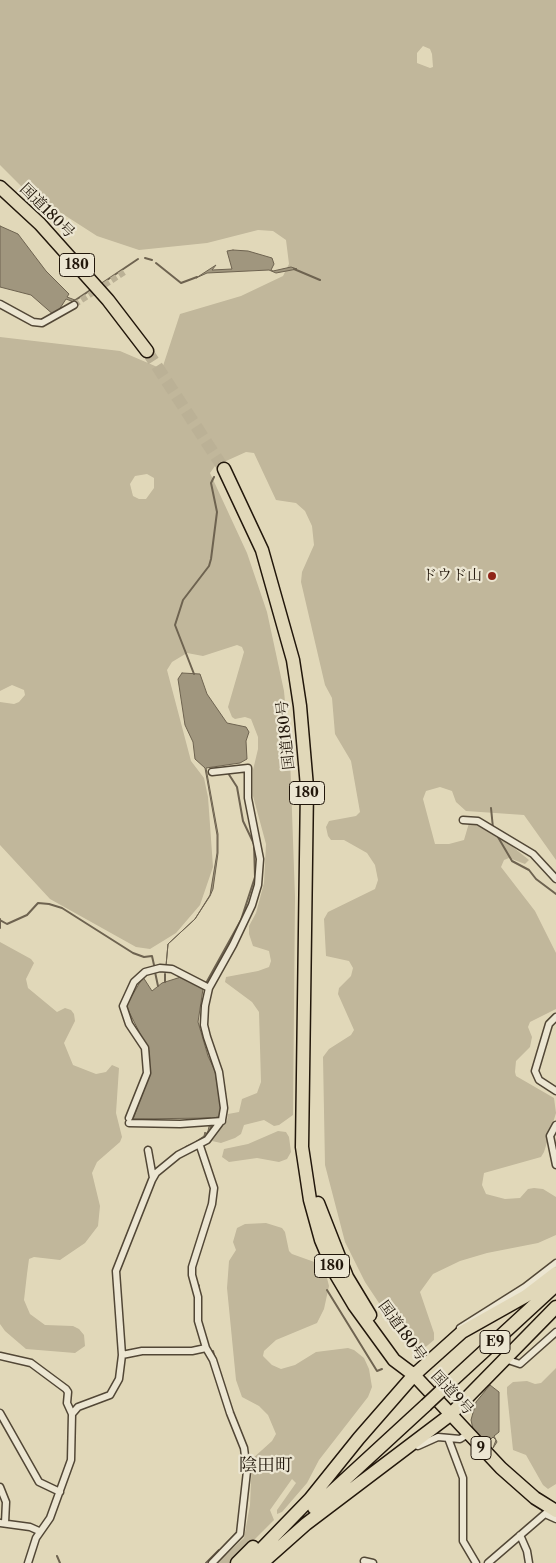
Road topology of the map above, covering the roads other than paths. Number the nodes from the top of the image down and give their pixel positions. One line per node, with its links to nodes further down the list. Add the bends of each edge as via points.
1 (0, 187): 4 (highway, 国道180号 / 180, via 40,224 108,300)
2 (0, 304): 3 (street, via 33,322 42,323)
3 (74, 305)
4 (146, 351)
5 (224, 468): 27 (highway, 国道180号 / 180, via 262,550 277,598 293,660 305,750 307,841 302,1147 310,1200 321,1240 335,1272 371,1331 394,1360)
6 (212, 772): 9 (street, via 248,768 248,798 260,869 249,911)
7 (463, 820): 8 (street, via 478,821 533,854)
8 (556, 879)
9 (208, 988): 12 (street, via 204,1025 219,1072 224,1108); 12 (street, via 172,969 160,968 144,972 134,982 122,1006 145,1048 147,1073 129,1120 146,1125)
10 (556, 1017): 11 (street, via 549,1024 535,1071 539,1080)
11 (556, 1092)
12 (222, 1121): 14 (street)
13 (556, 1125): 16 (street, via 550,1136)
14 (200, 1146): 17 (street, via 178,1155); 23 (street, via 214,1188 192,1271 198,1297 198,1320)
15 (148, 1150): 17 (street)
16 (556, 1165)
17 (153, 1178): 24 (street, via 116,1271)
18 (556, 1263): 27 (street, via 506,1300 468,1321)
19 (556, 1273): 27 (highway, via 526,1296 462,1332)
20 (556, 1285): 35 (highway, E9, bridge)
21 (556, 1307): 26 (highway)
22 (556, 1332): 26 (street, via 524,1362 515,1364)
23 (206, 1348): 24 (street, via 192,1352 142,1351); 45 (street, via 213,1360 247,1462 240,1534)
24 (122, 1355): 29 (street, via 119,1378 113,1392 78,1407)
25 (0, 1356): 29 (street, via 31,1363 66,1388)
26 (505, 1359): 30 (highway)
27 (414, 1375): 30 (highway, 国道9号 / 9); 34 (highway)
28 (0, 1413): 37 (street, via 39,1482)
29 (72, 1414): 37 (street, via 71,1460)
30 (450, 1415): 31 (highway, 国道9号 / 9); 38 (highway)
31 (468, 1434): 32 (street, via 460,1439); 39 (highway, 国道9号 / 9)
32 (448, 1438): 33 (street, via 430,1439); 51 (street, via 463,1478 463,1541)
33 (411, 1451)
34 (326, 1480): 46 (highway, via 310,1489); 47 (highway)
35 (342, 1484): 47 (highway, E9); 48 (highway, E9)
36 (0, 1486): 40 (street, via 6,1502)
37 (60, 1492): 41 (street, via 50,1518)
38 (333, 1503): 48 (highway); 49 (highway)
39 (553, 1512): 42 (street)
40 (3, 1523): 41 (street, via 30,1527)
41 (38, 1532): 44 (street)
42 (520, 1535): 52 (street); 53 (street)
43 (364, 1561): 50 (street)
44 (28, 1563)
45 (212, 1563)
46 (236, 1563)
47 (250, 1563)
48 (261, 1563)
49 (272, 1563)
50 (373, 1563)
51 (476, 1563)
52 (488, 1563)
53 (529, 1563)

